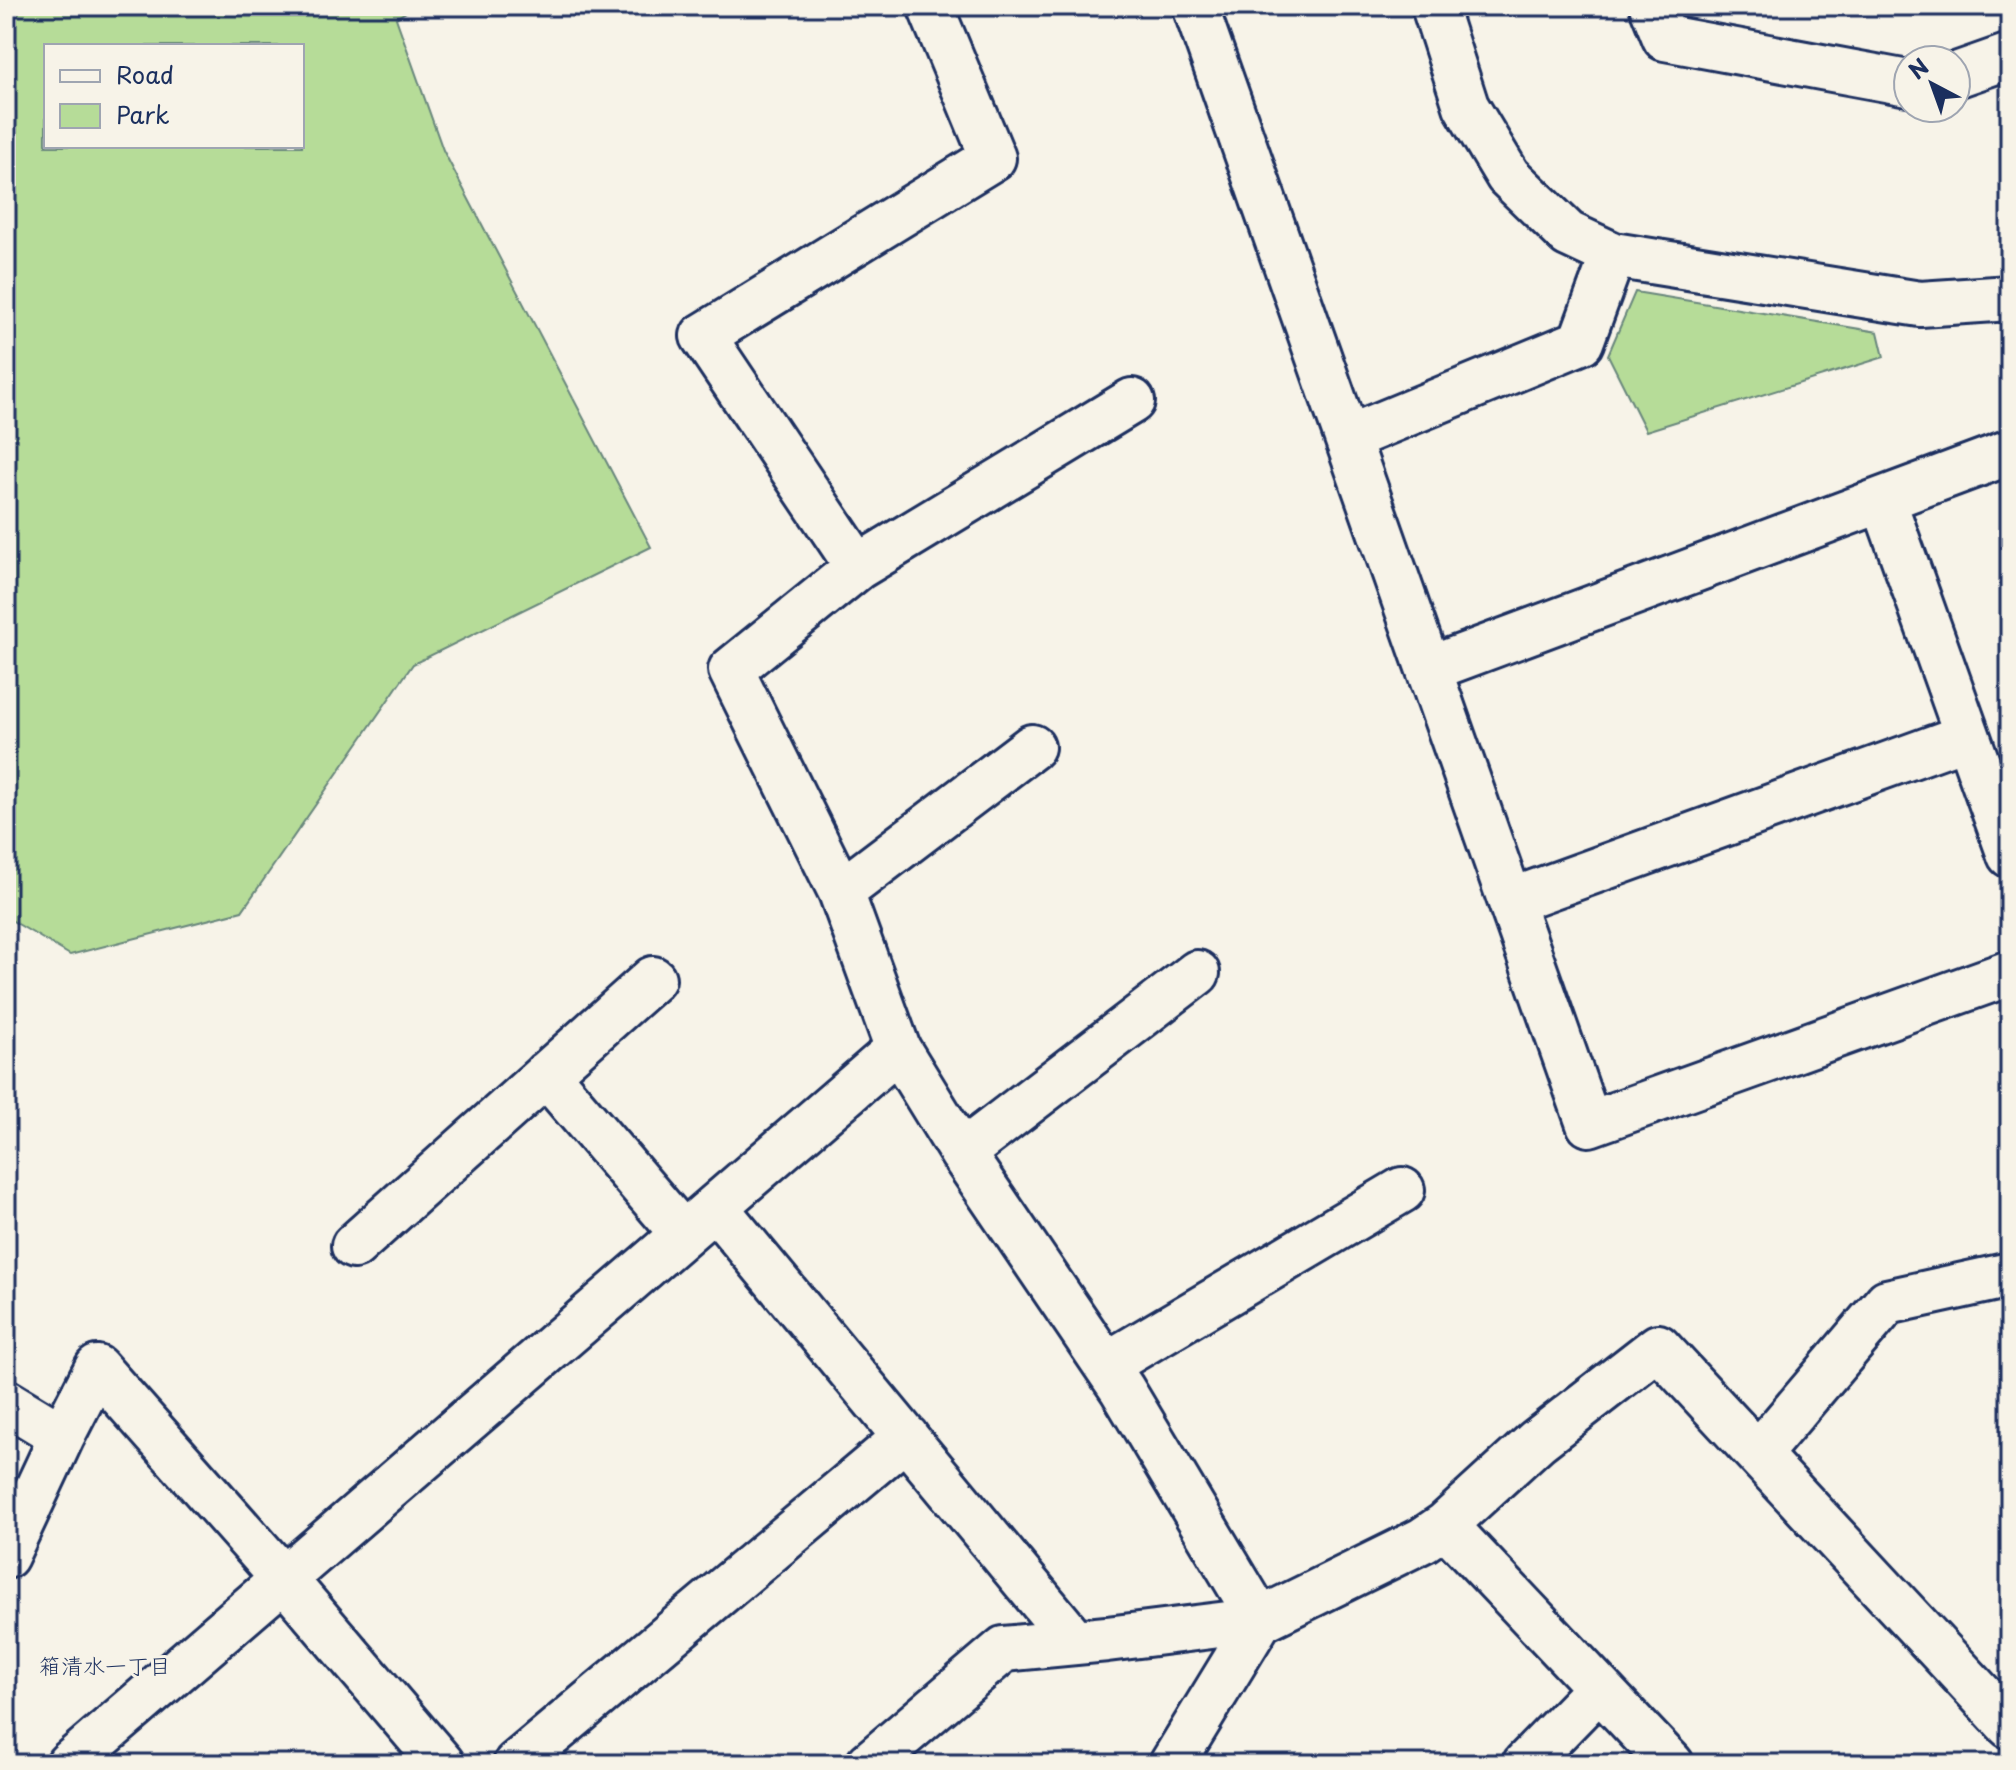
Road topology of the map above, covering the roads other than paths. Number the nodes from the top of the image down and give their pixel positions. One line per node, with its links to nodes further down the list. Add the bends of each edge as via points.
1 (930, 6): 14 (street, via 993,158 703,336)
2 (1195, 6): 11 (street)
3 (1434, 6): 8 (street, via 1466,106 1508,176 1568,234)
4 (1652, 6): 7 (street, via 1665,38)
5 (2010, 56): 6 (street)
6 (1972, 69)
7 (1892, 80)
8 (1613, 255): 9 (street, via 1920,304); 11 (street, via 1581,342)
9 (2010, 298)
10 (1132, 401): 14 (street)
11 (1348, 438): 15 (street)
12 (2010, 452): 13 (street)
13 (1883, 500): 15 (street); 16 (street)
14 (858, 567): 19 (street, via 731,670)
15 (1429, 669): 20 (street)
16 (1967, 736): 18 (street); 20 (street)
17 (1032, 747): 19 (street)
18 (2010, 855)
19 (841, 892): 24 (street)
20 (1511, 901): 22 (street, via 1589,1124)
21 (1197, 973): 26 (street)
22 (2010, 973)
23 (653, 979): 25 (street)
24 (898, 1049): 26 (street); 28 (street)
25 (546, 1074): 28 (street); 29 (street)
26 (962, 1153): 31 (street)
27 (1402, 1190): 31 (street)
28 (699, 1220): 34 (street); 38 (street)
29 (354, 1246)
30 (2008, 1278): 35 (street, via 1887,1302)
31 (1106, 1365): 39 (street)
32 (6, 1402): 33 (street)
33 (62, 1436): 37 (street); 38 (street, via 97,1368)
34 (906, 1437): 40 (street); 45 (street)
35 (1758, 1454): 36 (street, via 1658,1347 1537,1441); 42 (street)
36 (1445, 1525): 39 (street); 41 (street)
37 (6, 1556)
38 (284, 1579): 43 (street); 44 (street)
39 (1260, 1620): 40 (street); 47 (street)
40 (1075, 1642): 46 (street, via 1004,1649)
41 (1599, 1688): 48 (street); 49 (street)
42 (2010, 1726)
43 (69, 1764)
44 (442, 1764)
45 (516, 1764)
46 (869, 1764)
47 (1172, 1764)
48 (1525, 1764)
49 (1671, 1764)

